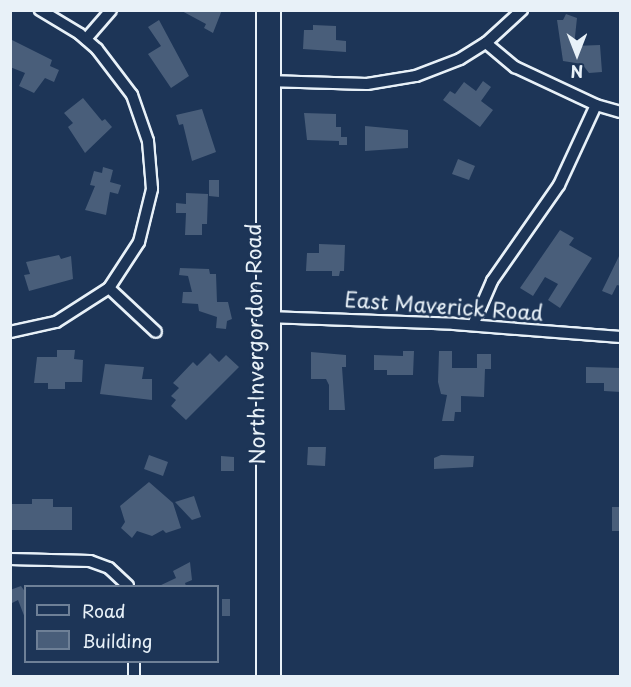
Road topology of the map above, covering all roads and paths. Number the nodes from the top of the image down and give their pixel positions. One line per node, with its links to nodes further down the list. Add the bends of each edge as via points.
1 (40, 10): 6 (street)
2 (111, 10): 6 (street)
3 (263, 10): 8 (street, North Invergordon Road)
4 (274, 10): 8 (street, North Invergordon Road)
5 (522, 10): 7 (street)
6 (86, 39): 11 (street, via 132,95 148,141 151,166 152,189 143,230 129,261)
7 (486, 43): 8 (street, via 438,69 402,80 367,84); 9 (street, via 515,67)
8 (268, 81): 12 (street, North Invergordon Road)
9 (596, 105): 10 (street); 13 (street, via 560,185 492,282)
10 (621, 112)
11 (109, 288): 14 (street, via 56,322); 15 (street)
12 (269, 316): 13 (street, East Maverick Road); 19 (street, North Invergordon Road); 20 (street, North Invergordon Road)
13 (473, 325): 16 (street, East Maverick Road)
14 (10, 332)
15 (156, 332)
16 (621, 337)
17 (10, 559): 18 (street, via 90,561 109,568)
18 (127, 585)
19 (263, 676)
20 (274, 676)

